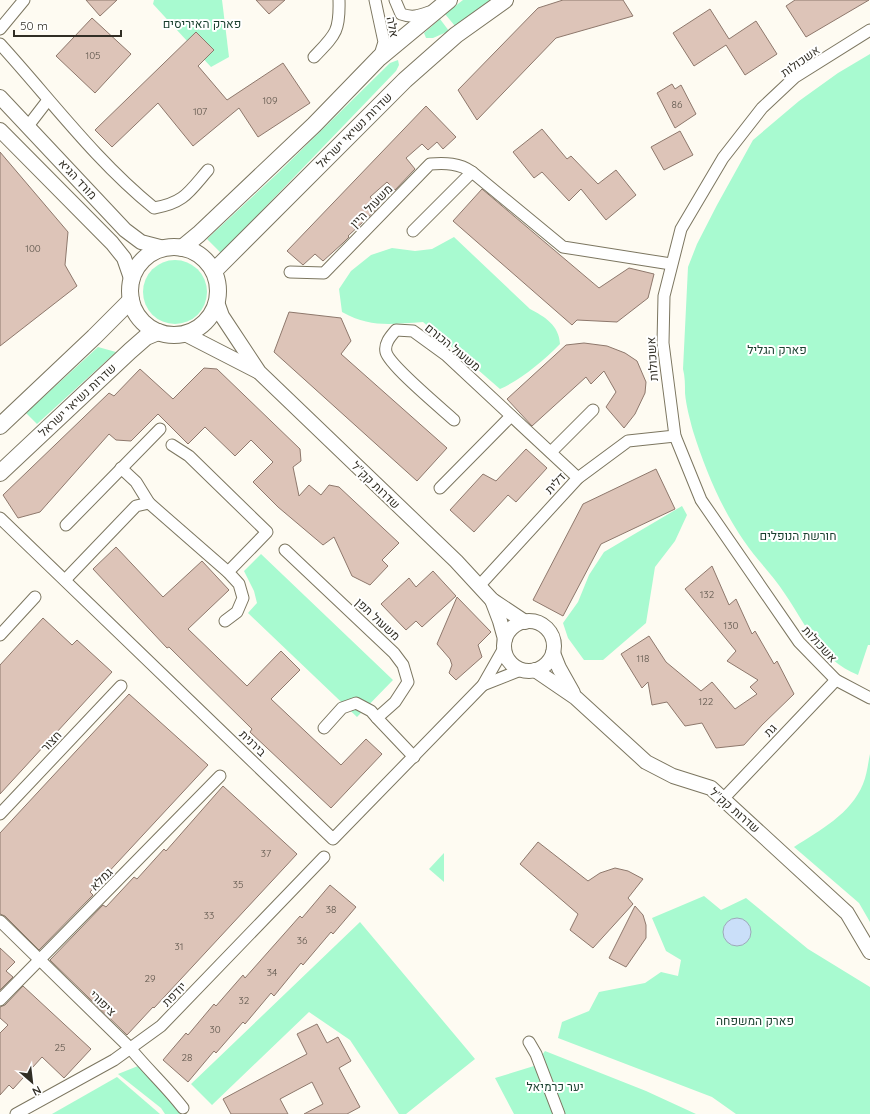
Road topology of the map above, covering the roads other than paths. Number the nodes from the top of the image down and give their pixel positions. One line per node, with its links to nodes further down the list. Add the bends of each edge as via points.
1 (24, 0): 7 (street)
2 (339, 0): 10 (street, via 339,17 334,36)
3 (375, 0): 11 (street, אלה, via 384,42)
4 (395, 0): 6 (street, אלה, via 401,14 409,17 418,17)
5 (505, 0): 22 (main road, שדרות נשיאי ישראל, via 456,35 405,80)
6 (443, 5): 11 (main road)
7 (0, 29)
8 (870, 30): 21 (street, אשכולות, via 795,77 762,108 723,158 681,229)
9 (0, 44): 13 (street)
10 (314, 57)
11 (379, 58): 20 (main road, via 314,125)
12 (0, 97): 14 (street, מורד הגיא)
13 (48, 100): 14 (street); 16 (street, via 92,150 136,194 154,208 171,205 188,193)
14 (28, 126): 19 (street, מורד הגיא, via 125,230 141,242)
15 (0, 130): 24 (street, מורד הגיא, via 112,243 124,258)
16 (208, 170)
17 (472, 172): 18 (street); 21 (street, משעול היין, via 563,247); 23 (street, משעול היין, via 454,164 430,164 324,273)
18 (413, 231)
19 (164, 248): 20 (main road); 24 (main road, via 140,264)
20 (182, 248): 22 (main road, via 201,256)
21 (672, 264): 35 (street, אשכולות, via 664,296 663,343)
22 (214, 271): 26 (main road, via 218,291)
23 (290, 272)
24 (132, 281): 25 (main road)
25 (131, 300): 27 (main road, via 141,319); 33 (main road)
26 (217, 302): 28 (main road, via 207,320 197,329); 29 (street, via 222,316)
27 (158, 332): 28 (main road, via 171,335); 39 (main road, שדרות נשיאי ישראל, via 146,337 130,351)
28 (185, 334): 29 (street)
29 (259, 372): 48 (street, שדרות קק"ל)
30 (593, 410): 37 (street)
31 (511, 416): 32 (street, משעול הכורם, via 446,355 412,331 396,330 387,342 386,352 394,364); 37 (street, משעול הכורם); 41 (street)
32 (454, 420)
33 (0, 426)
34 (160, 429): 38 (street)
35 (675, 436): 40 (street, דלית, via 628,442); 57 (street, אשכולות, via 701,500 713,520 799,642)
36 (172, 445): 46 (street, via 189,456 267,532)
37 (550, 452): 40 (street, משעול הכורם)
38 (121, 468): 42 (street, via 136,482); 44 (street)
39 (0, 473)
40 (578, 478): 48 (street, דלית)
41 (440, 488)
42 (149, 503): 46 (street); 47 (street, via 136,506)
43 (0, 518): 47 (street, בירנית)
44 (66, 525)
45 (285, 550): 62 (street, משעול תפן, via 394,653 403,665 408,682 395,702)
46 (228, 572): 51 (street, via 239,584 243,598 237,612)
47 (65, 580): 64 (street, בירנית, via 333,839)
48 (479, 586): 50 (street, שדרות קק"ל)
49 (35, 597): 53 (street)
50 (492, 600): 52 (street); 54 (street, via 500,621)
51 (225, 621)
52 (525, 622): 54 (street, via 511,628); 55 (street, via 537,622 549,631 554,645)
53 (0, 634)
54 (504, 643): 56 (street, via 506,657 510,663); 58 (street, בירנית)
55 (553, 653): 56 (street, via 544,666); 60 (street, via 558,668)
56 (528, 670): 58 (street, בירנית); 60 (street)
57 (836, 680): 61 (street, אשכולות); 66 (street, גת)
58 (483, 685): 64 (street, בירנית)
59 (121, 686): 67 (street, חצור)
60 (576, 698): 66 (street, שדרות קק"ל, via 646,762 673,776 711,788)
61 (870, 698)
62 (377, 718): 63 (street, via 356,702 342,708); 64 (street)
63 (324, 728)
64 (414, 757)
65 (220, 776): 71 (street, גמלא)
66 (723, 798): 70 (street, שדרות קק"ל, via 847,913)
67 (0, 814)
68 (324, 857): 74 (street, יודפת, via 161,1026)
69 (0, 921): 71 (street, ציפורי)
70 (870, 952)
71 (39, 959): 72 (street, גמלא); 74 (street, ציפורי)
72 (0, 1000)
73 (529, 1042): 77 (street)
74 (130, 1048): 75 (street, ציפורי); 76 (street, יודפת, via 114,1060)
75 (183, 1108)
76 (16, 1114)
77 (560, 1114)

